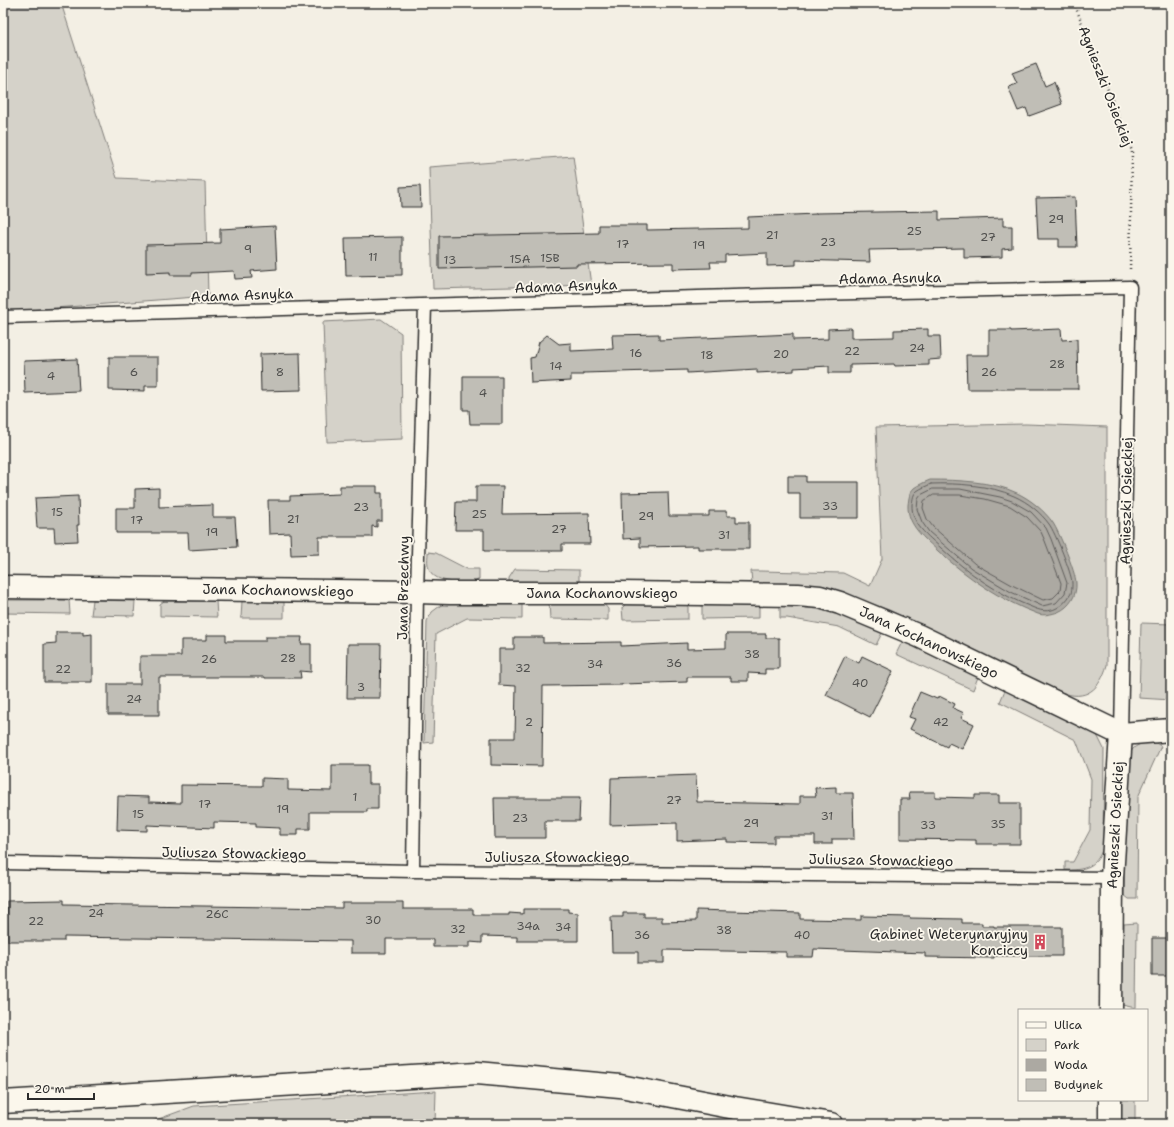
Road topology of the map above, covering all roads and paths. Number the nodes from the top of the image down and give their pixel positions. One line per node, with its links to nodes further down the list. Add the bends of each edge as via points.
1 (1074, 3): 2 (path, Agnieszki Osieckiej, via 1132,152)
2 (1130, 287): 3 (lane, Adama Asnyka); 8 (lane, Agnieszki Osieckiej)
3 (425, 305): 4 (lane, Adama Asnyka); 6 (lane, Jana Brzechwy)
4 (3, 317)
5 (3, 587): 6 (street, Jana Kochanowskiego)
6 (417, 592): 8 (street, Jana Kochanowskiego, via 687,593 820,597 920,636); 10 (lane, Jana Brzechwy)
7 (1171, 730): 8 (street)
8 (1121, 734): 11 (street, Agnieszki Osieckiej)
9 (3, 863): 10 (lane, Juliusza Słowackiego)
10 (413, 871): 11 (lane, Juliusza Słowackiego)
11 (1112, 878): 12 (street, Agnieszki Osieckiej)
12 (1111, 1009)
13 (1110, 1101): 16 (street)
14 (3, 1102): 15 (street, via 477,1073 620,1086)
15 (831, 1124)
16 (1110, 1124)

